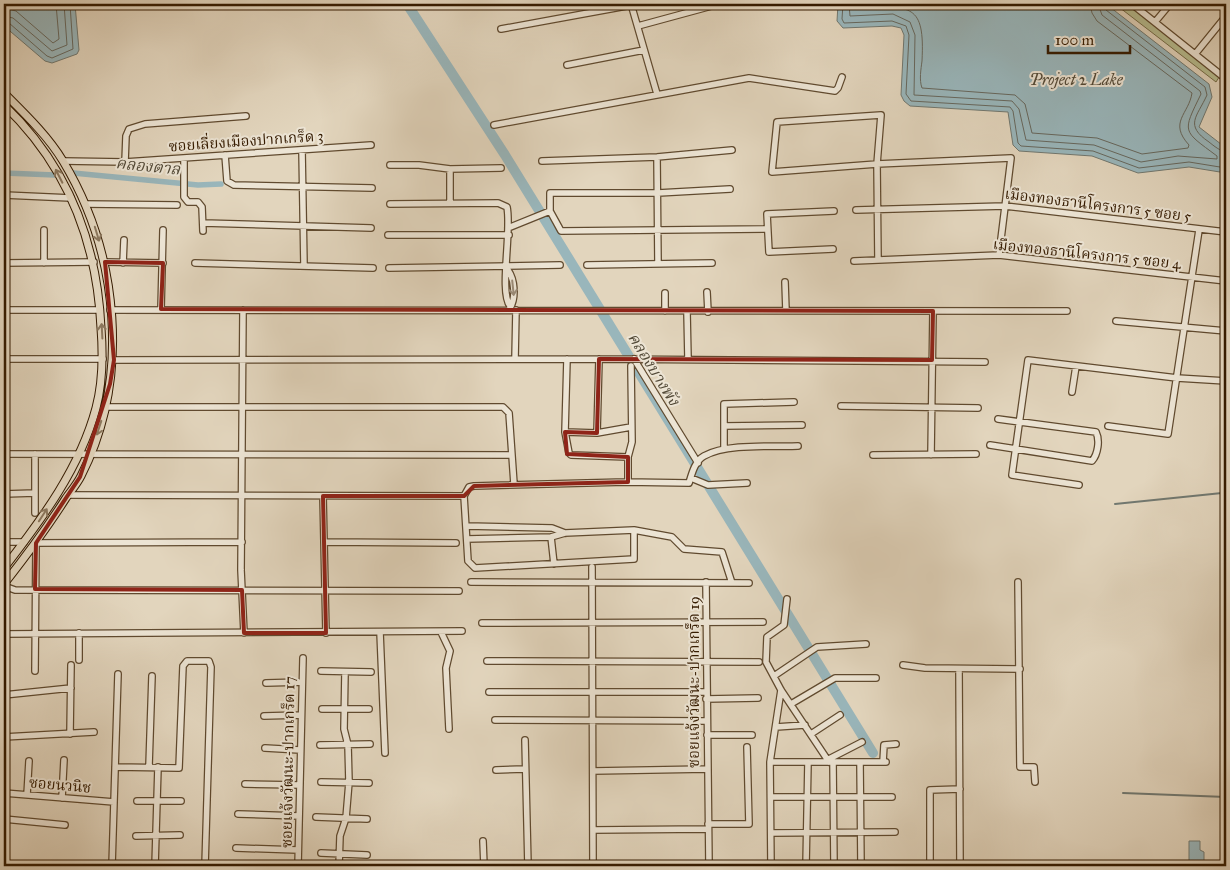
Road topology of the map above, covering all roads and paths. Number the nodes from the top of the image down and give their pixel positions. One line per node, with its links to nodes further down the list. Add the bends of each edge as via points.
1 (720, 4): 7 (street)
2 (1132, 4): 6 (street)
3 (1170, 4): 6 (street)
4 (632, 5): 7 (street); 8 (street)
5 (1226, 16): 10 (street)
6 (1155, 22): 10 (street)
7 (638, 26): 9 (street)
8 (501, 29)
9 (644, 50): 11 (street); 15 (street)
10 (1196, 53): 13 (street)
11 (567, 65)
12 (842, 77): 15 (street, via 835,91 749,78)
13 (1226, 79)
14 (4, 93): 26 (main road, via 50,142)
15 (657, 94): 18 (street)
16 (4, 105): 37 (main road, one-way to 16, via 41,145)
17 (246, 116): 27 (street, via 145,124 129,129)
18 (494, 125)
19 (371, 145): 20 (street, ซอยเลี่ยงเมืองปากเกร็ด 3)
20 (302, 150): 22 (street, ซอยเลี่ยงเมืองปากเกร็ด 3); 32 (street)
21 (732, 150): 23 (street)
22 (225, 155): 24 (street, ซอยเลี่ยงเมืองปากเกร็ด 3); 32 (street, via 229,184)
23 (657, 157): 25 (street); 35 (street)
24 (184, 159): 27 (street, ซอยเลี่ยงเมืองปากเกร็ด 3); 47 (street, via 184,198 201,204)
25 (542, 160)
26 (63, 161): 27 (street, ซอยเลี่ยงเมืองปากเกร็ด 3); 39 (main road)
27 (125, 162)
28 (876, 164): 28 (street, via 881,115 777,122 772,172); 42 (street, via 1011,158); 46 (street)
29 (390, 165): 31 (street)
30 (501, 168): 31 (street)
31 (450, 169): 38 (street)
32 (303, 187): 33 (street); 48 (street)
33 (372, 188)
34 (730, 189): 35 (street)
35 (658, 193): 44 (street, via 550,193); 55 (street)
36 (4, 195): 37 (street)
37 (71, 198): 66 (main road)
38 (450, 203): 40 (street); 51 (street, via 503,204 507,207)
39 (86, 204): 41 (street); 67 (main road, one-way to 67)
40 (390, 204)
41 (177, 205)
42 (1005, 206): 46 (street, เมืองทองธานีโครงการ 5 ซอย 5); 56 (street, เมืองทองธานีโครงการ 5 ซอย 5); 63 (street)
43 (856, 210): 46 (street, เมืองทองธานีโครงการ 5 ซอย 5)
44 (550, 211): 51 (street); 55 (street, via 561,231)
45 (834, 211): 52 (street, via 767,214)
46 (878, 211): 64 (street)
47 (203, 223): 48 (street); 57 (street)
48 (304, 226): 50 (street); 77 (street)
49 (4, 228): 68 (street)
50 (371, 228)
51 (508, 228): 59 (street)
52 (767, 229): 55 (street); 62 (street, via 769,252)
53 (44, 230): 69 (street)
54 (163, 230): 71 (street)
55 (658, 230): 73 (street)
56 (1199, 230): 58 (street, เมืองทองธานีโครงการ 5 ซอย 5); 81 (street)
57 (203, 232)
58 (1226, 232)
59 (509, 235): 60 (street); 78 (street)
60 (388, 236)
61 (124, 240): 70 (street)
62 (833, 249)
63 (999, 255): 64 (street, เมืองทองธานีโครงการ 5 ซอย 4); 81 (street, เมืองทองธานีโครงการ 5 ซอย 4)
64 (878, 260): 65 (street, เมืองทองธานีโครงการ 5 ซอย 4)
65 (854, 261)
66 (94, 262): 69 (street); 89 (main road)
67 (105, 262): 70 (street); 90 (main road)
68 (4, 263): 69 (street)
69 (44, 263)
70 (123, 263): 71 (street)
71 (163, 263): 86 (street)
72 (195, 263): 77 (street)
73 (658, 264): 74 (street); 76 (street)
74 (712, 264)
75 (560, 265): 78 (street)
76 (587, 265)
77 (304, 266): 79 (street)
78 (508, 267): 80 (street); 87 (street, via 512,275)
79 (373, 268)
80 (389, 268)
81 (1192, 278): 82 (street, เมืองทองธานีโครงการ 5 ซอย 4); 99 (street)
82 (1226, 281)
83 (785, 282): 97 (street)
84 (707, 292): 96 (street)
85 (665, 293): 92 (street)
86 (161, 309): 90 (street); 91 (street)
87 (512, 309): 91 (street); 92 (street); 104 (street)
88 (4, 310): 89 (street)
89 (100, 310): 102 (main road, one-way to 89)
90 (110, 310): 109 (main road)
91 (243, 310): 103 (street)
92 (665, 311): 95 (street)
93 (933, 311): 94 (street); 97 (street); 110 (street)
94 (1067, 311)
95 (687, 312): 96 (street); 108 (street)
96 (708, 312): 97 (street)
97 (786, 312)
98 (1116, 321): 99 (street)
99 (1184, 328): 100 (street); 114 (street)
100 (1226, 332)
101 (4, 359): 102 (street)
102 (103, 359): 137 (main road, via 96,407)
103 (242, 359): 104 (street); 109 (street); 121 (street)
104 (515, 359): 105 (street)
105 (567, 359): 106 (street); 129 (street)
106 (599, 359): 107 (street); 130 (street)
107 (634, 359): 108 (street); 145 (street)
108 (688, 359): 110 (street)
109 (114, 360): 119 (main road)
110 (932, 360): 111 (street); 120 (street)
111 (985, 362)
112 (631, 366): 128 (street)
113 (1076, 366): 114 (street); 116 (street); 124 (street, via 1028,360)
114 (1177, 378): 115 (street); 127 (street, via 1168,434)
115 (1226, 381)
116 (1072, 392)
117 (794, 402): 126 (street, via 724,404)
118 (841, 406): 120 (street)
119 (106, 407): 121 (street); 140 (main road, one-way to 140)
120 (932, 407): 122 (street); 143 (street)
121 (242, 408): 138 (street); 141 (street, via 503,407 509,413)
122 (978, 408)
123 (998, 419): 124 (street)
124 (1019, 422): 133 (street); 133 (street, via 1096,432 1097,448 1092,461)
125 (802, 425): 126 (street)
126 (724, 426): 134 (street)
127 (1108, 426)
128 (631, 427): 130 (street); 144 (street, via 632,449)
129 (565, 432): 130 (street); 144 (street, via 566,447 571,455)
130 (597, 433)
131 (990, 445): 133 (street)
132 (798, 446): 134 (street)
133 (1015, 448): 150 (street, via 1012,475)
134 (724, 449): 145 (street, via 703,456)
135 (4, 454): 136 (street)
136 (35, 454): 137 (street); 151 (street)
137 (79, 454): 140 (street); 164 (main road, one-way to 137, via 72,471)
138 (242, 454): 140 (street); 141 (street); 154 (street)
139 (976, 454): 143 (street)
140 (90, 455): 153 (main road)
141 (512, 455): 149 (street)
142 (873, 455): 143 (street)
143 (931, 455)
144 (628, 458): 147 (street)
145 (698, 463): 146 (street)
146 (691, 478): 147 (street, via 690,483); 148 (street, via 710,485)
147 (628, 482): 149 (street)
148 (747, 483)
149 (514, 484): 156 (street, via 474,486)
150 (1079, 485)
151 (35, 493): 152 (street); 157 (street)
152 (4, 494)
153 (68, 495): 154 (street); 167 (main road)
154 (242, 496): 155 (street); 165 (street)
155 (323, 496): 156 (street); 166 (street)
156 (464, 496): 158 (street)
157 (35, 513)
158 (467, 526): 160 (street, via 552,528); 162 (street)
159 (634, 530): 160 (street); 169 (street, via 634,559); 172 (street, via 672,537 684,549 722,552)
160 (565, 533): 161 (street)
161 (551, 537): 162 (street); 169 (street)
162 (467, 539): 169 (street, via 468,561 475,568)
163 (4, 542): 164 (street)
164 (24, 542): 171 (main road)
165 (242, 542): 167 (street); 181 (street)
166 (324, 542): 168 (street); 180 (street)
167 (36, 543): 178 (main road); 179 (street)
168 (456, 543)
169 (554, 564)
170 (592, 567): 176 (street)
171 (4, 568)
172 (730, 580)
173 (471, 582): 176 (street, ซอยแจ้งวัฒนะ-ปากเกร็ด 19)
174 (706, 582): 176 (street, ซอยแจ้งวัฒนะ-ปากเกร็ด 19); 177 (street); 185 (street, ซอยแจ้งวัฒนะ-ปากเกร็ด 19)
175 (1018, 582): 206 (street)
176 (592, 583): 184 (street)
177 (749, 583)
178 (4, 585): 179 (street, via 15,590)
179 (35, 589): 181 (street); 191 (street)
180 (324, 589): 181 (street); 182 (street); 194 (street)
181 (242, 590): 193 (street)
182 (459, 591)
183 (787, 599): 213 (street, via 784,625 768,637 766,662)
184 (592, 622): 185 (street); 187 (street); 200 (street)
185 (706, 622): 186 (street); 201 (street, ซอยแจ้งวัฒนะ-ปากเกร็ด 19)
186 (764, 622)
187 (482, 623)
188 (380, 632): 189 (street); 194 (street); 252 (street)
189 (441, 632): 190 (street); 236 (street, via 450,651 446,668)
190 (462, 632)
191 (36, 633): 192 (street); 195 (street); 208 (street)
192 (79, 633): 193 (street); 198 (street)
193 (244, 633): 194 (street)
194 (326, 633)
195 (4, 634)
196 (866, 644): 213 (street, via 817,647)
197 (303, 658): 215 (street, ซอยแจ้งวัฒนะ-ปากเกร็ด 17)
198 (78, 660)
199 (487, 661): 200 (street)
200 (592, 661): 201 (street); 220 (street)
201 (706, 662): 202 (street); 222 (street, ซอยแจ้งวัฒนะ-ปากเกร็ด 19)
202 (759, 662)
203 (70, 665): 217 (street)
204 (903, 666): 205 (street)
205 (960, 669): 206 (street); 272 (street)
206 (1020, 669): 269 (street, via 1020,767 1034,767)
207 (321, 671): 209 (street)
208 (35, 672)
209 (345, 672): 210 (street); 226 (street)
210 (371, 672)
211 (118, 674): 260 (street)
212 (152, 676): 259 (street)
213 (774, 676): 218 (street)
214 (876, 678): 224 (street, via 835,678)
215 (302, 682): 216 (street); 228 (street, ซอยแจ้งวัฒนะ-ปากเกร็ด 17)
216 (266, 683)
217 (71, 688): 221 (street); 238 (street)
218 (781, 690): 224 (street); 235 (street)
219 (489, 692): 220 (street)
220 (592, 692): 222 (street); 233 (street)
221 (4, 695)
222 (706, 696): 223 (street); 232 (street, ซอยแจ้งวัฒนะ-ปากเกร็ด 19)
223 (758, 698)
224 (791, 704): 234 (street)
225 (322, 709): 226 (street)
226 (343, 709): 227 (street); 245 (street, via 344,736)
227 (369, 709)
228 (302, 715): 230 (street); 251 (street, ซอยแจ้งวัฒนะ-ปากเกร็ด 17)
229 (840, 715): 239 (street)
230 (264, 716)
231 (496, 720): 233 (street)
232 (706, 721): 233 (street); 240 (street, ซอยแจ้งวัฒนะ-ปากเกร็ด 19)
233 (592, 722): 265 (street)
234 (805, 725): 235 (street); 239 (street)
235 (776, 728): 256 (street)
236 (449, 730)
237 (94, 732): 238 (street)
238 (70, 734): 242 (street)
239 (811, 734): 255 (street)
240 (707, 735): 241 (street); 262 (street, ซอยแจ้งวัฒนะ-ปากเกร็ด 19)
241 (752, 735)
242 (4, 737)
243 (524, 740): 264 (street)
244 (862, 742): 255 (street)
245 (348, 744): 246 (street); 248 (street); 267 (street)
246 (370, 744)
247 (896, 744): 258 (street, via 884,744 884,762)
248 (320, 745)
249 (746, 747): 292 (street, via 749,824)
250 (265, 748): 251 (street)
251 (300, 750): 271 (street, ซอยแจ้งวัฒนะ-ปากเกร็ด 17)
252 (385, 753)
253 (64, 760): 280 (street)
254 (29, 761): 274 (street)
255 (830, 761): 257 (street); 258 (street); 277 (street)
256 (770, 762): 257 (street); 275 (street)
257 (808, 762): 276 (street)
258 (860, 762): 278 (street)
259 (149, 766): 260 (street); 261 (street)
260 (114, 767): 284 (street)
261 (158, 767): 282 (street); 310 (street, via 180,768 181,764 184,663 209,662)
262 (707, 769): 265 (street); 292 (street, ซอยแจ้งวัฒนะ-ปากเกร็ด 19)
263 (496, 770): 264 (street)
264 (525, 770): 314 (street)
265 (593, 771): 293 (street)
266 (321, 782): 267 (street)
267 (349, 782): 268 (street); 288 (street)
268 (369, 782)
269 (1035, 782)
270 (245, 784): 271 (street)
271 (300, 785): 286 (street, ซอยแจ้งวัฒนะ-ปากเกร็ด 17)
272 (960, 789): 321 (street, via 930,790); 322 (street)
273 (4, 793): 274 (street, ซอยนวนิช)
274 (27, 795): 280 (street, ซอยนวนิช)
275 (771, 797): 276 (street); 298 (street)
276 (807, 797): 277 (street); 294 (street)
277 (834, 797): 278 (street); 295 (street)
278 (860, 797): 279 (street); 296 (street)
279 (892, 797)
280 (62, 798): 284 (street, ซอยนวนิช)
281 (137, 801): 282 (street)
282 (156, 801): 283 (street); 301 (street)
283 (181, 801)
284 (114, 802): 308 (street)
285 (238, 814): 286 (street)
286 (298, 816): 304 (street, ซอยแจ้งวัฒนะ-ปากเกร็ด 17)
287 (316, 817): 288 (street)
288 (346, 818): 289 (street); 306 (street, via 340,836)
289 (367, 819)
290 (4, 820): 291 (street)
291 (65, 825)
292 (708, 827): 293 (street); 316 (street, ซอยแจ้งวัฒนะ-ปากเกร็ด 19)
293 (593, 830): 315 (street)
294 (807, 832): 295 (street); 298 (street); 318 (street)
295 (834, 832): 296 (street); 319 (street)
296 (861, 832): 297 (street); 320 (street)
297 (895, 832)
298 (771, 833): 317 (street)
299 (180, 835): 301 (street)
300 (136, 836): 301 (street)
301 (156, 836): 309 (street)
302 (483, 841): 313 (street)
303 (236, 848): 304 (street)
304 (298, 850): 311 (street, ซอยแจ้งวัฒนะ-ปากเกร็ด 17)
305 (321, 853): 306 (street)
306 (340, 855): 307 (street); 312 (street)
307 (367, 855)
308 (112, 866)
309 (154, 866)
310 (205, 866)
311 (298, 866)
312 (339, 866)
313 (484, 866)
314 (528, 866)
315 (593, 866)
316 (709, 866)
317 (771, 866)
318 (806, 866)
319 (834, 866)
320 (861, 866)
321 (930, 866)
322 (960, 866)

